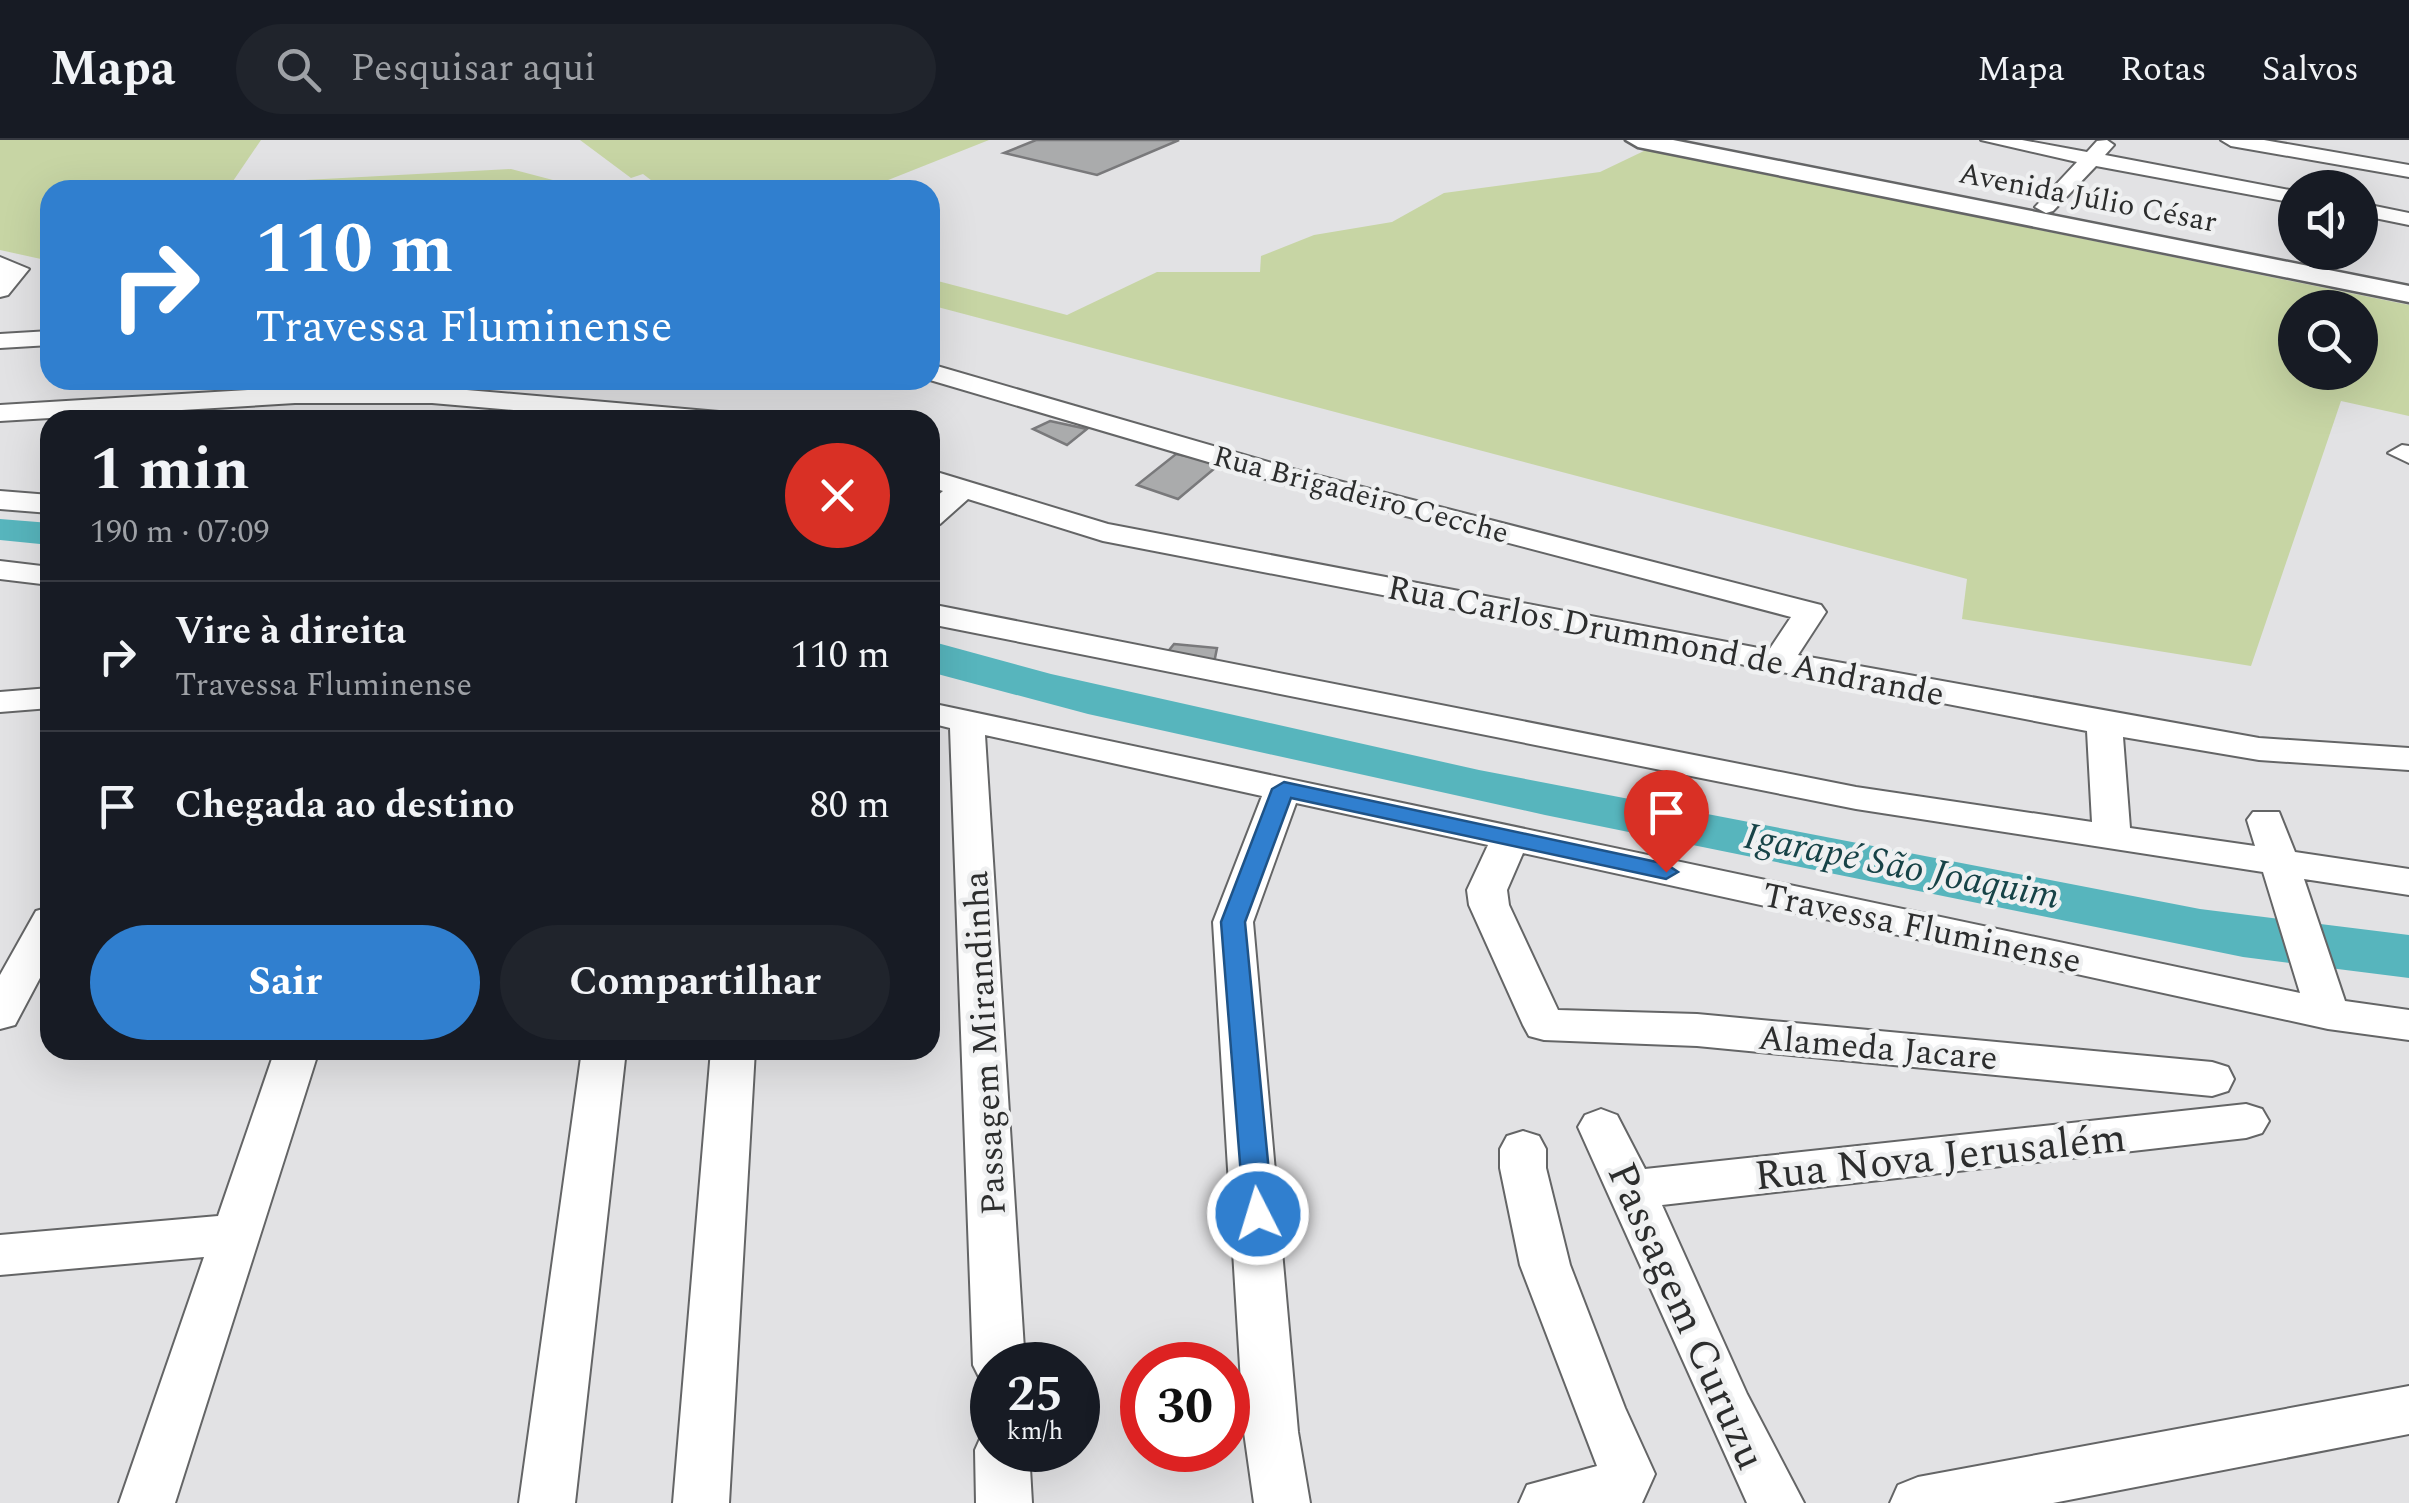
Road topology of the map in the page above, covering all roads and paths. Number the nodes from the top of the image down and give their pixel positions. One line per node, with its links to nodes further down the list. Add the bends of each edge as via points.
1 (1638, 140): 15 (main road, Avenida Júlio César)
2 (1705, 140): 9 (main road, Avenida Júlio César)
3 (1990, 140): 6 (street)
4 (2110, 140): 6 (street)
5 (2231, 140): 7 (street)
6 (2090, 158): 8 (street); 9 (street)
7 (2409, 172)
8 (2278, 194)
9 (2046, 207): 13 (main road, Avenida Júlio César)
10 (2378, 212): 11 (street)
11 (2409, 218)
12 (0, 264): 14 (street, via 18,269)
13 (2409, 279)
14 (0, 290)
15 (2409, 294)
16 (40, 339): 17 (street)
17 (0, 342)
18 (940, 375): 31 (street, Rua Brigadeiro Cecche, via 1286,476 1810,612)
19 (49, 410): 20 (street, via 295,395 432,396)
20 (528, 410)
21 (40, 411): 22 (street)
22 (0, 413)
23 (940, 481): 24 (street, Rua Carlos Drummond de Andrande)
24 (963, 488): 27 (street); 31 (street, Rua Carlos Drummond de Andrande, via 1103,532)
25 (0, 500): 26 (street)
26 (40, 503)
27 (940, 509)
28 (0, 570): 29 (street)
29 (40, 575)
30 (940, 616): 40 (street, via 1856,798)
31 (1778, 660): 35 (street, Rua Carlos Drummond de Andrande)
32 (40, 699): 33 (street)
33 (0, 702)
34 (949, 717): 37 (street, Travessa Fluminense); 58 (street, Passagem Mirandinha)
35 (2104, 724): 36 (street, Rua Carlos Drummond de Andrande, via 2259,750); 40 (street)
36 (2409, 759)
37 (1284, 789): 39 (street, Travessa Fluminense); 65 (street, via 1233,922)
38 (2266, 820): 41 (street)
39 (1510, 838): 45 (street, Travessa Fluminense); 51 (street, Alameda Jacare, via 1486,890 1488,905 1544,1025 1698,1030)
40 (2112, 839): 41 (street)
41 (2282, 879): 42 (street); 45 (street)
42 (2409, 882)
43 (40, 933): 44 (street)
44 (13, 964): 46 (street)
45 (2324, 997): 47 (street, Travessa Fluminense)
46 (0, 1014)
47 (2409, 1024)
48 (294, 1060): 56 (street)
49 (603, 1060): 62 (street)
50 (732, 1060): 63 (street)
51 (2212, 1079)
52 (2246, 1121): 55 (street, Rua Nova Jerusalém)
53 (1601, 1127): 55 (street, Passagem Curuzu)
54 (1523, 1149): 66 (street, via 1544,1265 1628,1474 1622,1486)
55 (1633, 1189): 67 (street, Passagem Curuzu, via 1744,1448)
56 (236, 1234): 57 (street); 61 (street)
57 (0, 1255)
58 (997, 1342)
59 (2409, 1410): 68 (street)
60 (1003, 1472): 64 (street)
61 (147, 1503)
62 (547, 1503)
63 (701, 1503)
64 (1004, 1503)
65 (1282, 1503)
66 (1547, 1503)
67 (1776, 1503)
68 (1918, 1503)

